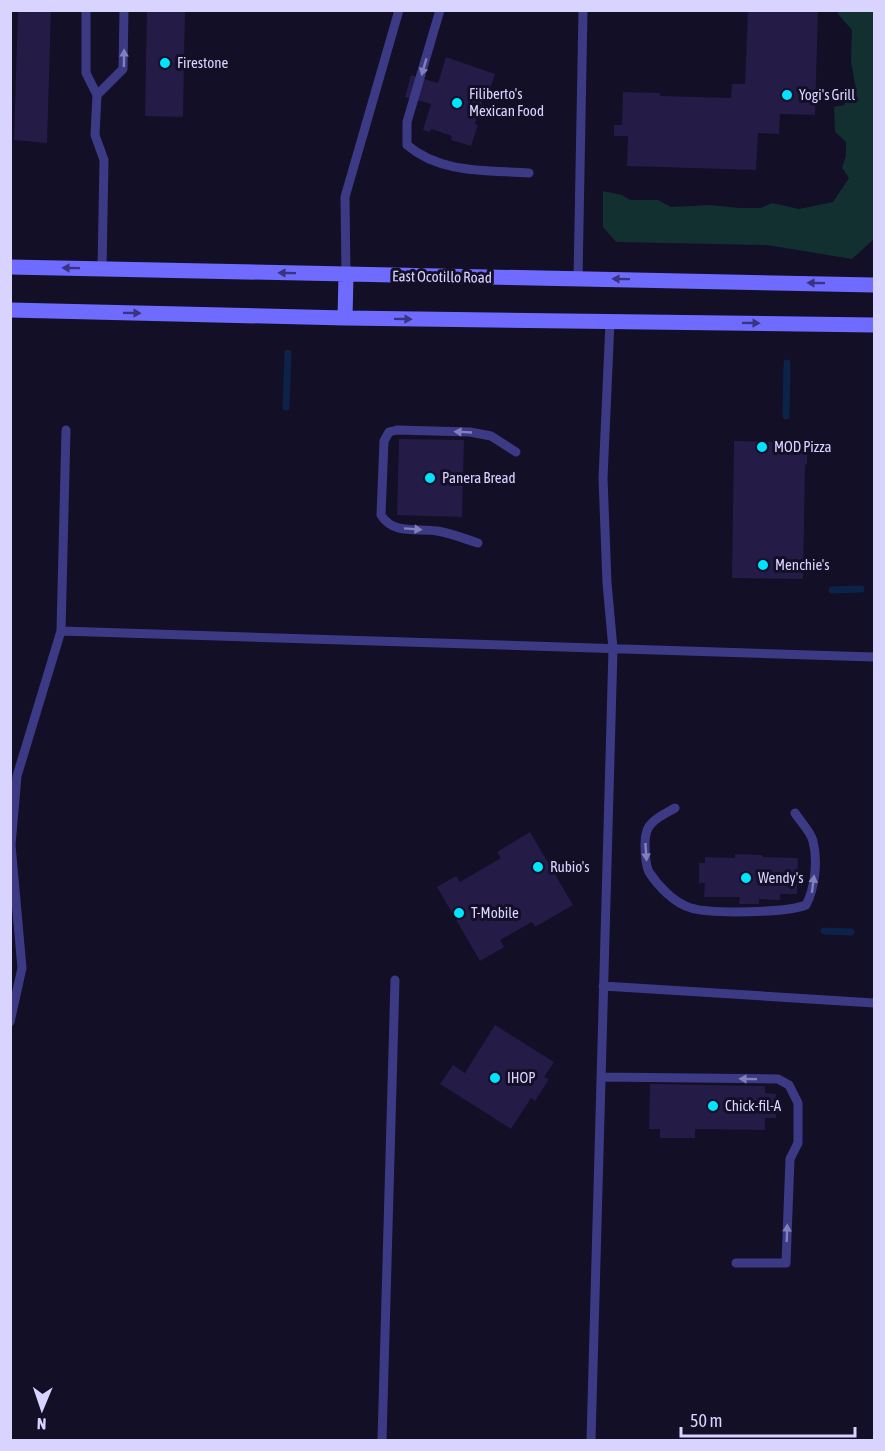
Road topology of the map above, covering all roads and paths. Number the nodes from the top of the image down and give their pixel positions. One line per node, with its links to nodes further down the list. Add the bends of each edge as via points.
1 (86, 10): 6 (lane, via 86,73)
2 (124, 10): 6 (lane, one-way to 2, via 123,69)
3 (399, 10): 10 (lane, via 345,196)
4 (440, 10): 7 (lane, one-way to 7, via 407,123 407,145 429,161 459,169)
5 (584, 10): 11 (lane)
6 (96, 95): 9 (lane, via 95,135 104,160)
7 (529, 172)
8 (10, 267): 9 (main road, East Ocotillo Road, one-way to 8)
9 (102, 269): 10 (main road, East Ocotillo Road, one-way to 9)
10 (346, 275): 11 (main road, East Ocotillo Road); 14 (main road)
11 (578, 279): 12 (main road, East Ocotillo Road, one-way to 11)
12 (874, 285)
13 (10, 310): 14 (main road, one-way to 14)
14 (345, 318): 15 (main road, one-way to 15)
15 (610, 322): 16 (main road, one-way to 16); 21 (lane, via 603,478)
16 (874, 325)
17 (66, 430): 20 (lane)
18 (516, 452): 19 (lane, one-way to 19, via 491,436 470,432 397,430 389,432 384,441 381,515 385,521 397,528 437,531)
19 (478, 543)
20 (61, 631): 21 (lane); 28 (lane, via 17,776 11,845 22,968)
21 (613, 649): 22 (lane); 26 (lane)
22 (874, 657)
23 (675, 808): 24 (lane, one-way to 24, via 652,822 647,830 648,870 676,901 703,910 782,911 806,906 815,880 813,839)
24 (795, 813)
25 (394, 980): 31 (lane)
26 (603, 986): 27 (lane); 29 (lane)
27 (874, 1003)
28 (10, 1022)
29 (601, 1077): 30 (lane, one-way to 29, via 786,1263 790,1159 798,1143 798,1103 789,1085 778,1079); 32 (lane)
30 (736, 1263)
31 (382, 1440)
32 (591, 1440)

